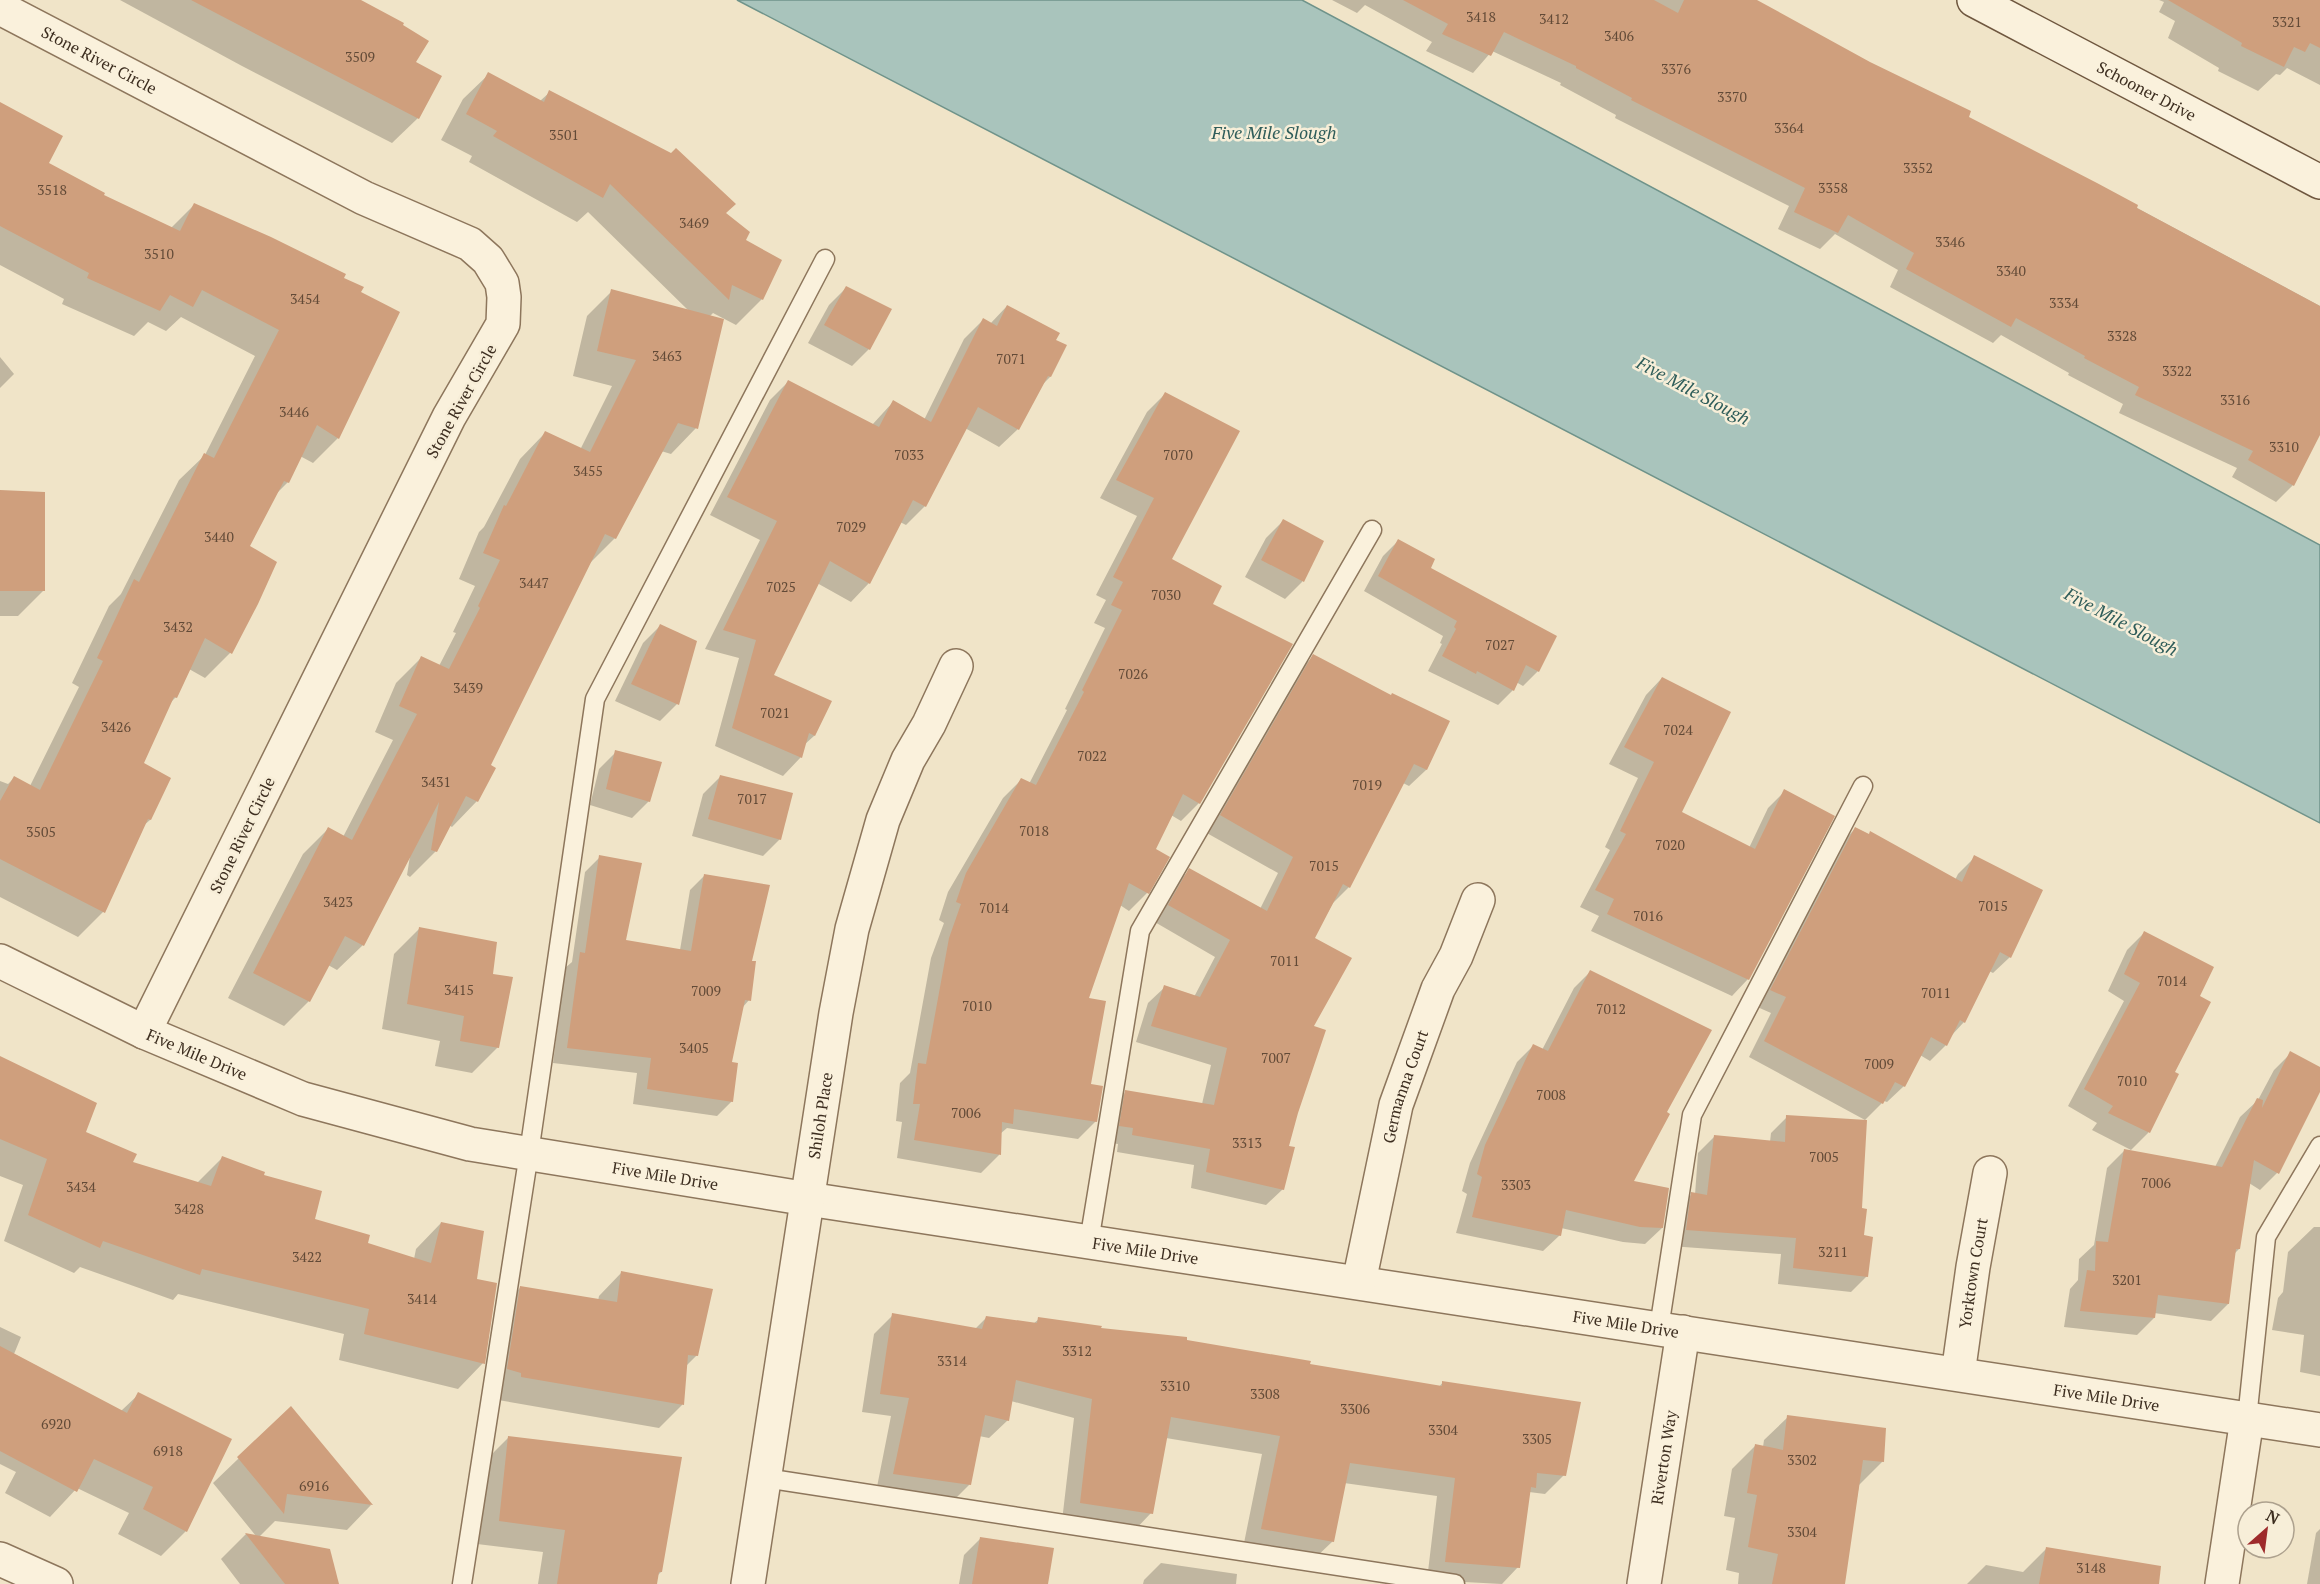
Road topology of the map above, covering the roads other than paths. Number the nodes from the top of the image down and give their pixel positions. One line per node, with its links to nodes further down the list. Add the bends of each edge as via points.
1 (1974, 0): 3 (street, Schooner Drive)
2 (0, 8): 10 (street, Stone River Circle, via 364,198 470,244 488,260 502,283 504,297 503,324 497,338 449,417)
3 (2320, 182)
4 (825, 259): 12 (lane, via 595,699)
5 (1372, 530): 15 (lane, via 1140,931)
6 (956, 666): 14 (street, Shiloh Place, via 908,760 883,820 855,918 836,1013)
7 (1863, 786): 17 (lane, via 1692,1114)
8 (1478, 900): 16 (street, Germanna Court, via 1438,989 1396,1105)
9 (0, 962): 10 (street, Five Mile Drive)
10 (144, 1032): 12 (street, Five Mile Drive, via 303,1099 470,1144)
11 (2320, 1146): 19 (lane, via 2266,1236)
12 (529, 1153): 14 (street, Five Mile Drive); 24 (lane)
13 (1990, 1173): 18 (street, Yorktown Court)
14 (808, 1198): 15 (street, Five Mile Drive); 21 (street, Shiloh Place)
15 (1089, 1242): 16 (street, Five Mile Drive)
16 (1359, 1282): 17 (street, Five Mile Drive)
17 (1671, 1330): 18 (street, Five Mile Drive); 27 (street, Riverton Way)
18 (1958, 1374): 19 (street, Five Mile Drive)
19 (2247, 1419): 20 (street, Five Mile Drive); 28 (street)
20 (2320, 1430)
21 (765, 1478): 25 (street, Shiloh Place); 26 (lane)
22 (0, 1559): 23 (street)
23 (56, 1584)
24 (462, 1584)
25 (748, 1584)
26 (1455, 1584)
27 (1644, 1584)
28 (2222, 1584)

